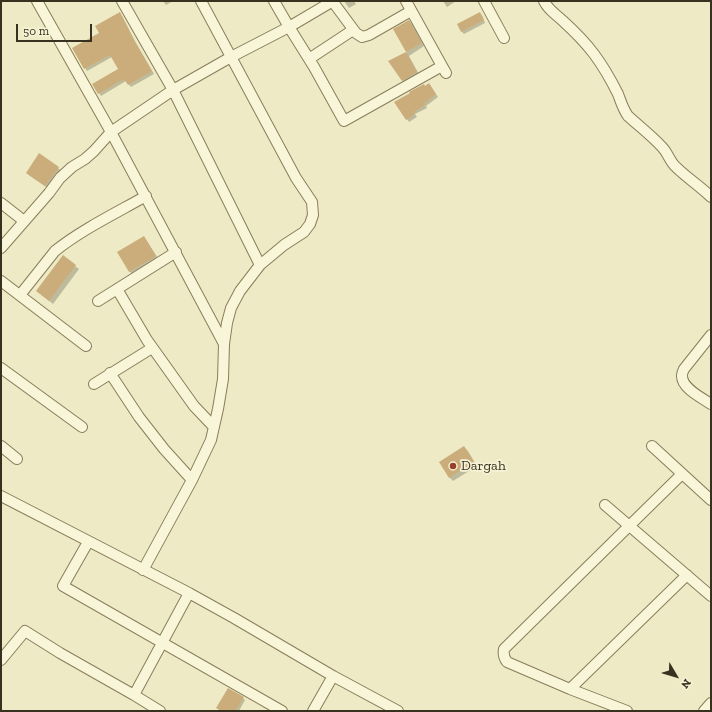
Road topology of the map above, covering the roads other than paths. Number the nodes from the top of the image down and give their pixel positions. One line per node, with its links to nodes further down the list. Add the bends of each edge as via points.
1 (37, 1): 16 (street)
2 (122, 1): 15 (street)
3 (202, 1): 13 (street)
4 (274, 1): 10 (street)
5 (333, 1): 10 (street); 11 (street)
6 (406, 1): 9 (street)
7 (484, 1): 12 (street)
8 (544, 1): 18 (street, via 550,11 576,33 594,54 607,72 628,116 659,143 675,167)
9 (411, 11): 11 (street, via 370,35 362,37); 14 (street, via 444,69 344,121)
10 (289, 27): 13 (street); 14 (street)
11 (353, 30): 14 (street)
12 (504, 38)
13 (232, 57): 15 (street); 23 (street, via 296,178 312,202 313,215 304,232 284,244)
14 (309, 59)
15 (173, 90): 16 (street); 23 (street)
16 (111, 132): 17 (street); 20 (street, via 94,151 60,178)
17 (146, 196): 22 (street); 26 (street, via 61,246)
18 (711, 198)
19 (1, 204): 20 (street)
20 (24, 221): 21 (street)
21 (1, 248)
22 (176, 252): 25 (street); 29 (street)
23 (260, 265): 29 (street, via 240,291 231,308)
24 (1, 281): 26 (street)
25 (117, 289): 27 (street); 31 (street)
26 (20, 295): 30 (street)
27 (98, 301)
28 (711, 335): 35 (street, via 684,369 682,376 687,388)
29 (224, 344): 36 (street, via 223,379)
30 (86, 346)
31 (152, 348): 33 (street); 36 (street, via 194,406)
32 (1, 368): 37 (street)
33 (110, 373): 34 (street); 42 (street, via 139,417)
34 (94, 384)
35 (711, 404)
36 (214, 427): 42 (street, via 211,440)
37 (82, 428)
38 (1, 446): 40 (street)
39 (652, 446): 41 (street)
40 (17, 459)
41 (682, 474): 44 (street); 46 (street)
42 (192, 480): 48 (street)
43 (1, 496): 47 (street)
44 (711, 500)
45 (605, 504): 46 (street)
46 (629, 526): 49 (street); 55 (street, via 504,649 504,658 507,662)
47 (88, 542): 48 (street); 52 (street, via 63,586)
48 (143, 570): 50 (street)
49 (687, 575): 51 (street); 55 (street)
50 (189, 593): 52 (street); 54 (street)
51 (711, 596)
52 (161, 643): 56 (street); 59 (street)
53 (1, 660): 56 (street, via 25,631)
54 (333, 676): 60 (street); 61 (street)
55 (570, 689): 62 (street)
56 (134, 695): 58 (street)
57 (711, 703): 63 (street)
58 (160, 711)
59 (282, 711)
60 (313, 711)
61 (398, 711)
62 (627, 711)
63 (704, 711)

